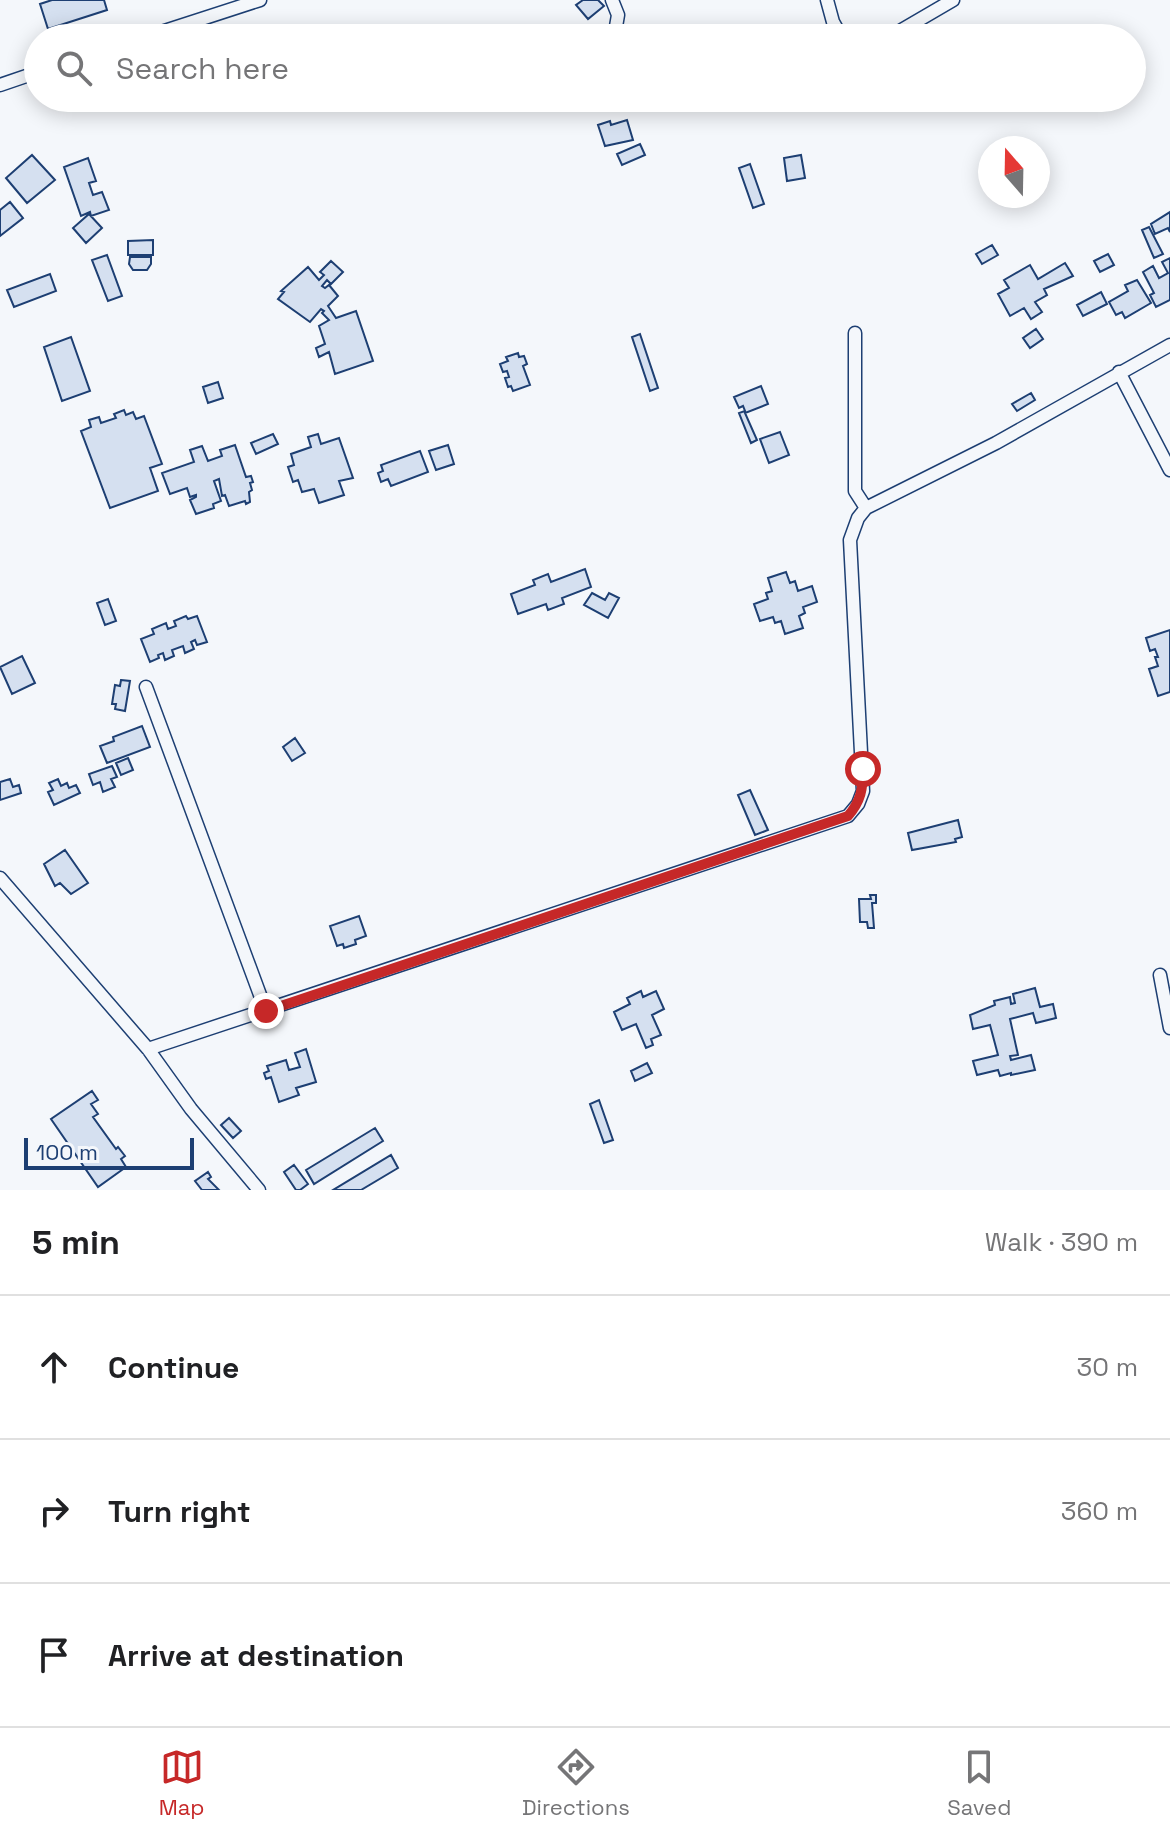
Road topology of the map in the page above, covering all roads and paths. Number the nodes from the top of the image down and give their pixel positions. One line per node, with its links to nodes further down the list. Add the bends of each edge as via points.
1 (612, 0): 6 (street)
2 (827, 0): 7 (street)
3 (953, 0): 8 (street)
4 (252, 1): 5 (street)
5 (184, 24)
6 (616, 24)
7 (834, 24)
8 (912, 24)
9 (24, 77): 10 (street)
10 (0, 85)
11 (855, 333): 15 (street, via 855,491)
12 (1170, 345): 13 (street)
13 (1119, 372): 14 (street); 15 (street, via 996,443)
14 (1170, 470)
15 (866, 508): 19 (street, via 850,540 863,791 848,816)
16 (146, 687): 19 (street)
17 (0, 878): 21 (street)
18 (1160, 975): 20 (street)
19 (266, 1011): 21 (street)
20 (1170, 1028)
21 (148, 1049): 22 (street)
22 (259, 1190)

